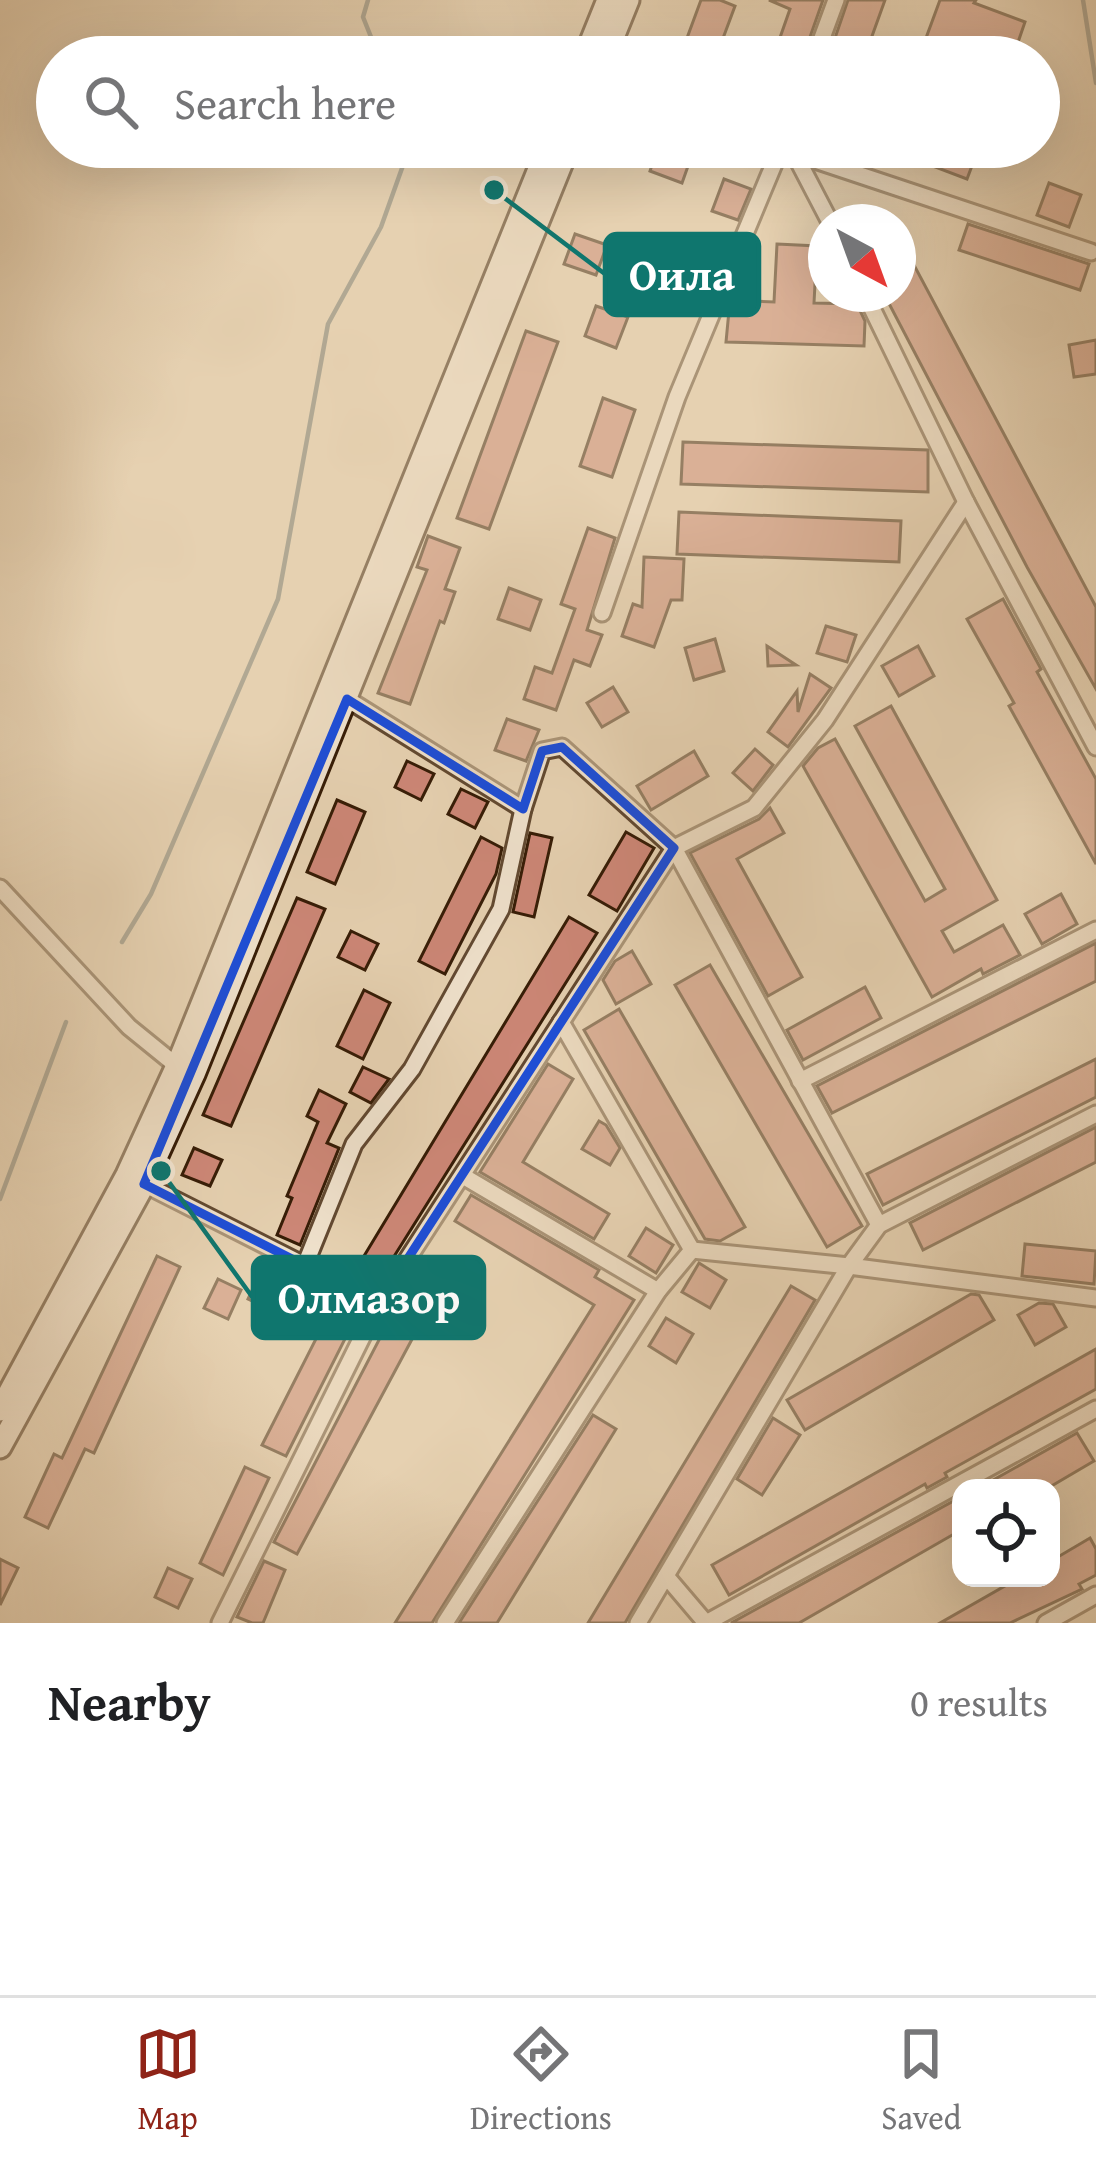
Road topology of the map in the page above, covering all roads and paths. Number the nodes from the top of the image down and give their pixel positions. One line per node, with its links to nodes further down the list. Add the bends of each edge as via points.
1 (608, 0): 4 (main road)
2 (628, 0): 5 (main road)
3 (836, 0): 6 (street)
4 (593, 36)
5 (618, 36)
6 (823, 36)
7 (540, 168): 24 (main road)
8 (560, 168): 17 (main road)
9 (779, 168): 16 (street, via 676,397)
10 (799, 168): 12 (street)
11 (844, 168): 13 (street)
12 (820, 204)
13 (1091, 252)
14 (874, 312): 15 (street)
15 (966, 502): 18 (street); 20 (street, via 825,720 754,808)
16 (602, 613)
17 (347, 698): 19 (street); 28 (main road)
18 (1096, 747)
19 (523, 809): 20 (street, via 542,751 562,747); 31 (street, via 501,909 412,1069 354,1144)
20 (674, 848): 23 (street); 25 (street)
21 (0, 888): 24 (street, via 129,1027)
22 (1096, 931): 25 (street)
23 (560, 1022): 27 (street); 30 (street)
24 (177, 1066): 37 (main road, via 128,1175)
25 (800, 1081): 29 (street)
26 (1096, 1114): 29 (street)
27 (463, 1177): 33 (street); 35 (street)
28 (144, 1184): 31 (street); 38 (main road)
29 (879, 1226): 32 (street)
30 (692, 1250): 32 (street); 33 (street)
31 (304, 1265): 35 (street)
32 (849, 1266): 34 (street); 39 (street)
33 (658, 1291): 42 (street)
34 (1096, 1298)
35 (379, 1304): 41 (street)
36 (1096, 1409): 39 (street, via 706,1623)
37 (0, 1410)
38 (0, 1447)
39 (666, 1576): 43 (street)
40 (1096, 1594): 44 (street)
41 (220, 1623)
42 (445, 1623)
43 (638, 1623)
44 (1046, 1623)

